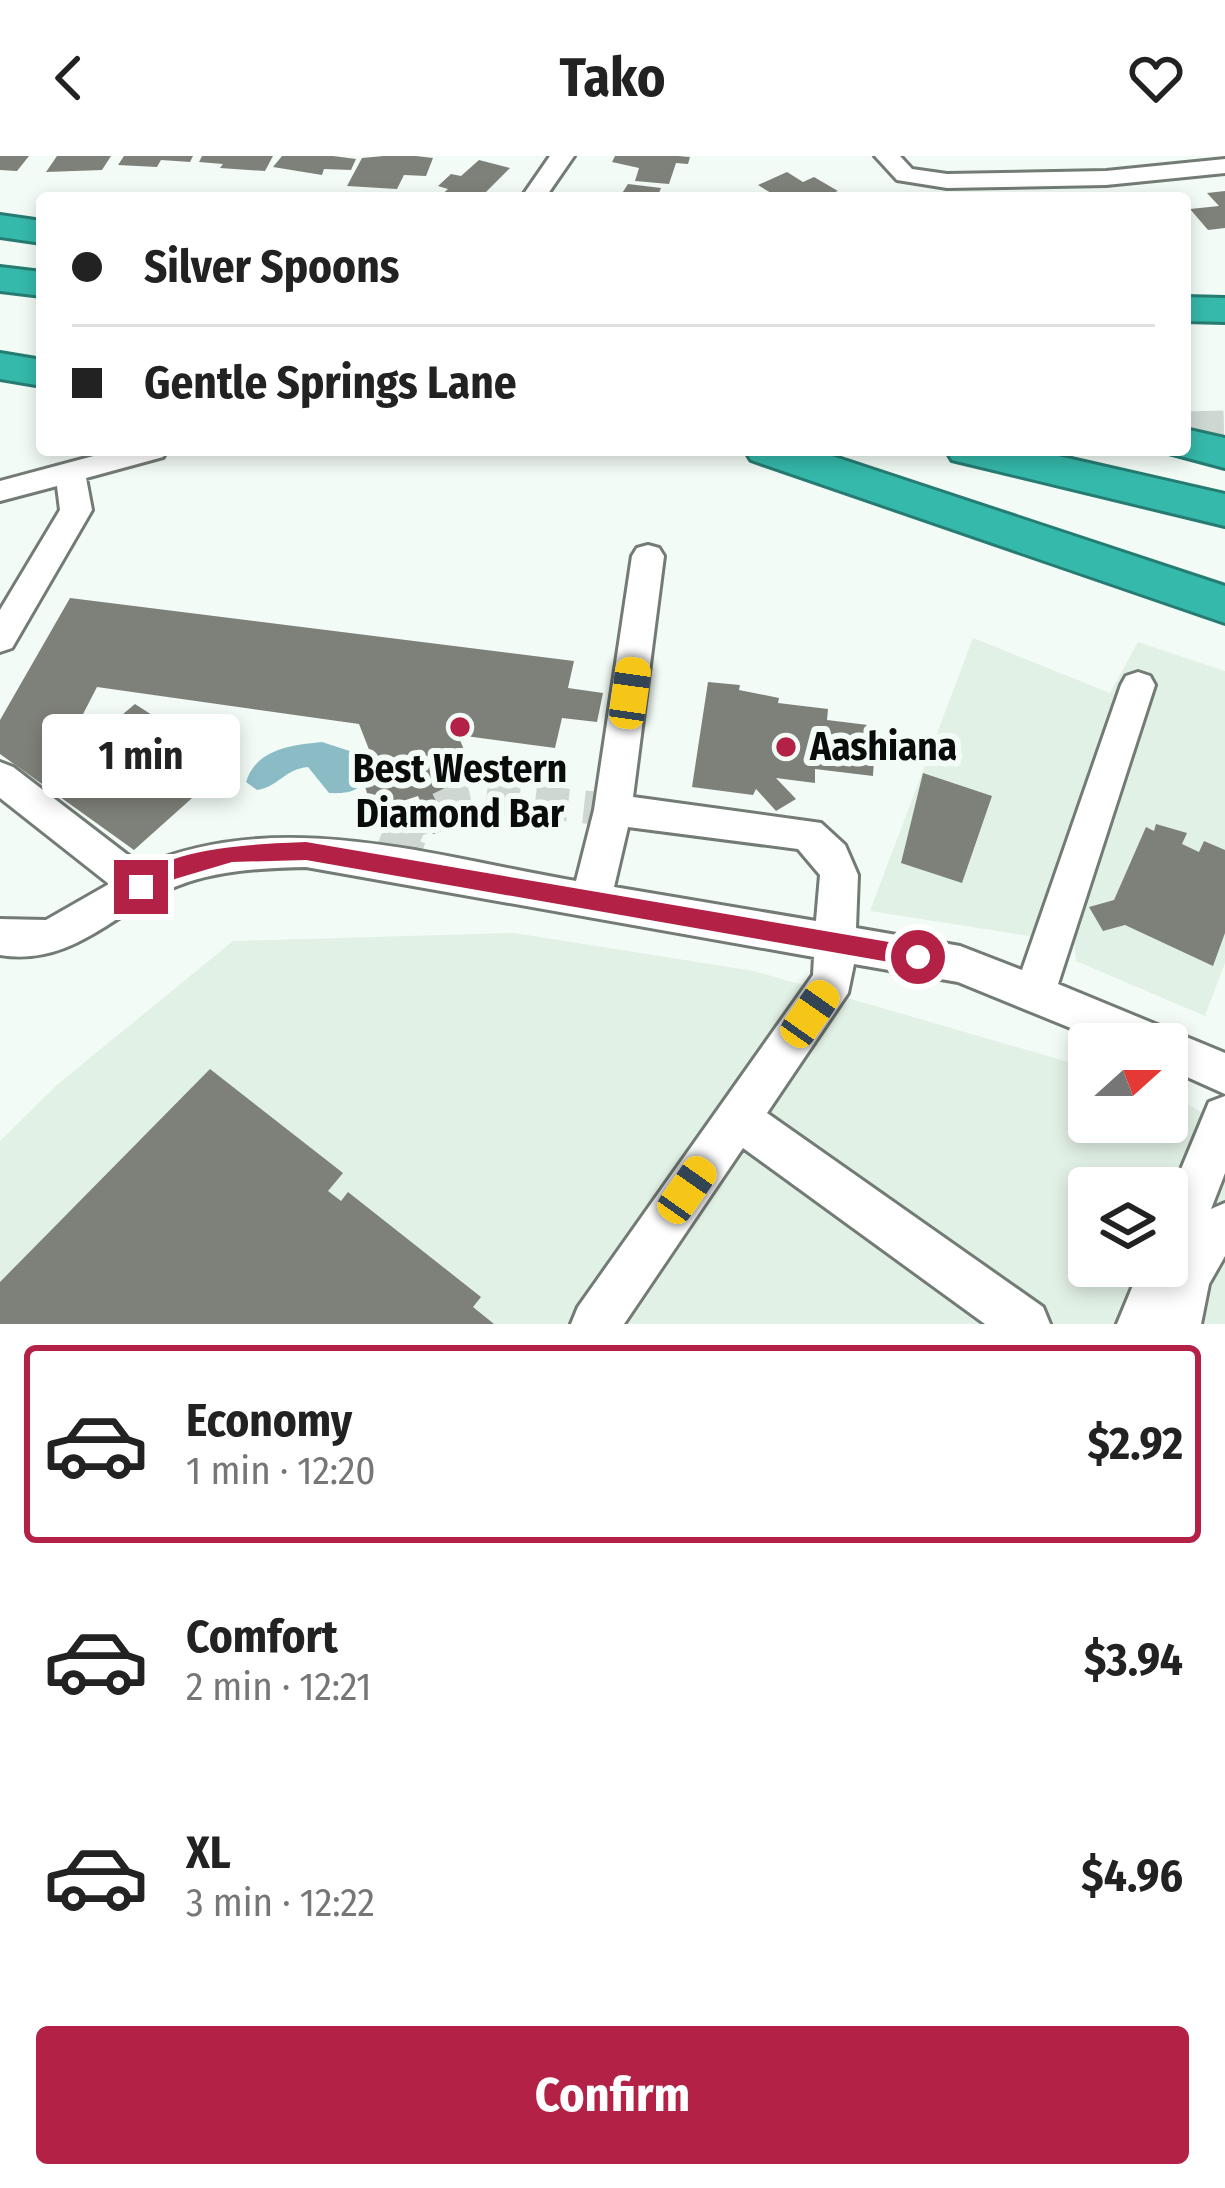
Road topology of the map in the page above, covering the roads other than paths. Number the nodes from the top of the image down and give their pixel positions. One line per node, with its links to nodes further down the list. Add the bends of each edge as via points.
1 (562, 156): 4 (street)
2 (887, 156): 3 (street, via 905,175 947,182)
3 (1225, 166)
4 (537, 192)
5 (0, 210): 6 (highway)
6 (36, 213)
7 (0, 226): 8 (highway)
8 (36, 231)
9 (0, 255): 10 (highway)
10 (36, 259)
11 (0, 279): 12 (highway)
12 (36, 283)
13 (1191, 309): 14 (highway)
14 (1225, 310)
15 (0, 366): 16 (highway)
16 (36, 372)
17 (1191, 444): 18 (highway)
18 (1225, 453)
19 (132, 456): 24 (street)
20 (785, 456): 30 (highway)
21 (994, 456): 28 (highway)
22 (1089, 456): 26 (highway)
23 (1150, 456): 25 (highway)
24 (70, 475): 27 (street); 31 (street, via 76,509)
25 (1225, 475)
26 (1225, 490)
27 (0, 491)
28 (1225, 510)
29 (648, 556): 34 (street)
30 (1225, 605)
31 (0, 640)
32 (1138, 685): 39 (street)
33 (0, 777): 35 (street)
34 (614, 810): 36 (street); 38 (street, via 808,834 839,875)
35 (141, 887): 36 (street, via 232,853 306,851); 37 (street, via 66,932 23,944)
36 (591, 900): 38 (street)
37 (0, 937)
38 (833, 942): 39 (street, via 961,964); 44 (street, via 833,980)
39 (1035, 992): 40 (street)
40 (1108, 1023)
41 (1188, 1057): 42 (street)
42 (1225, 1074)
43 (1225, 1117): 45 (street)
44 (737, 1118): 48 (street); 49 (street)
45 (1188, 1209)
46 (1225, 1226): 51 (street, via 1196,1262)
47 (1156, 1287): 50 (street)
48 (595, 1324)
49 (1026, 1324)
50 (1141, 1324)
51 (1177, 1324)

